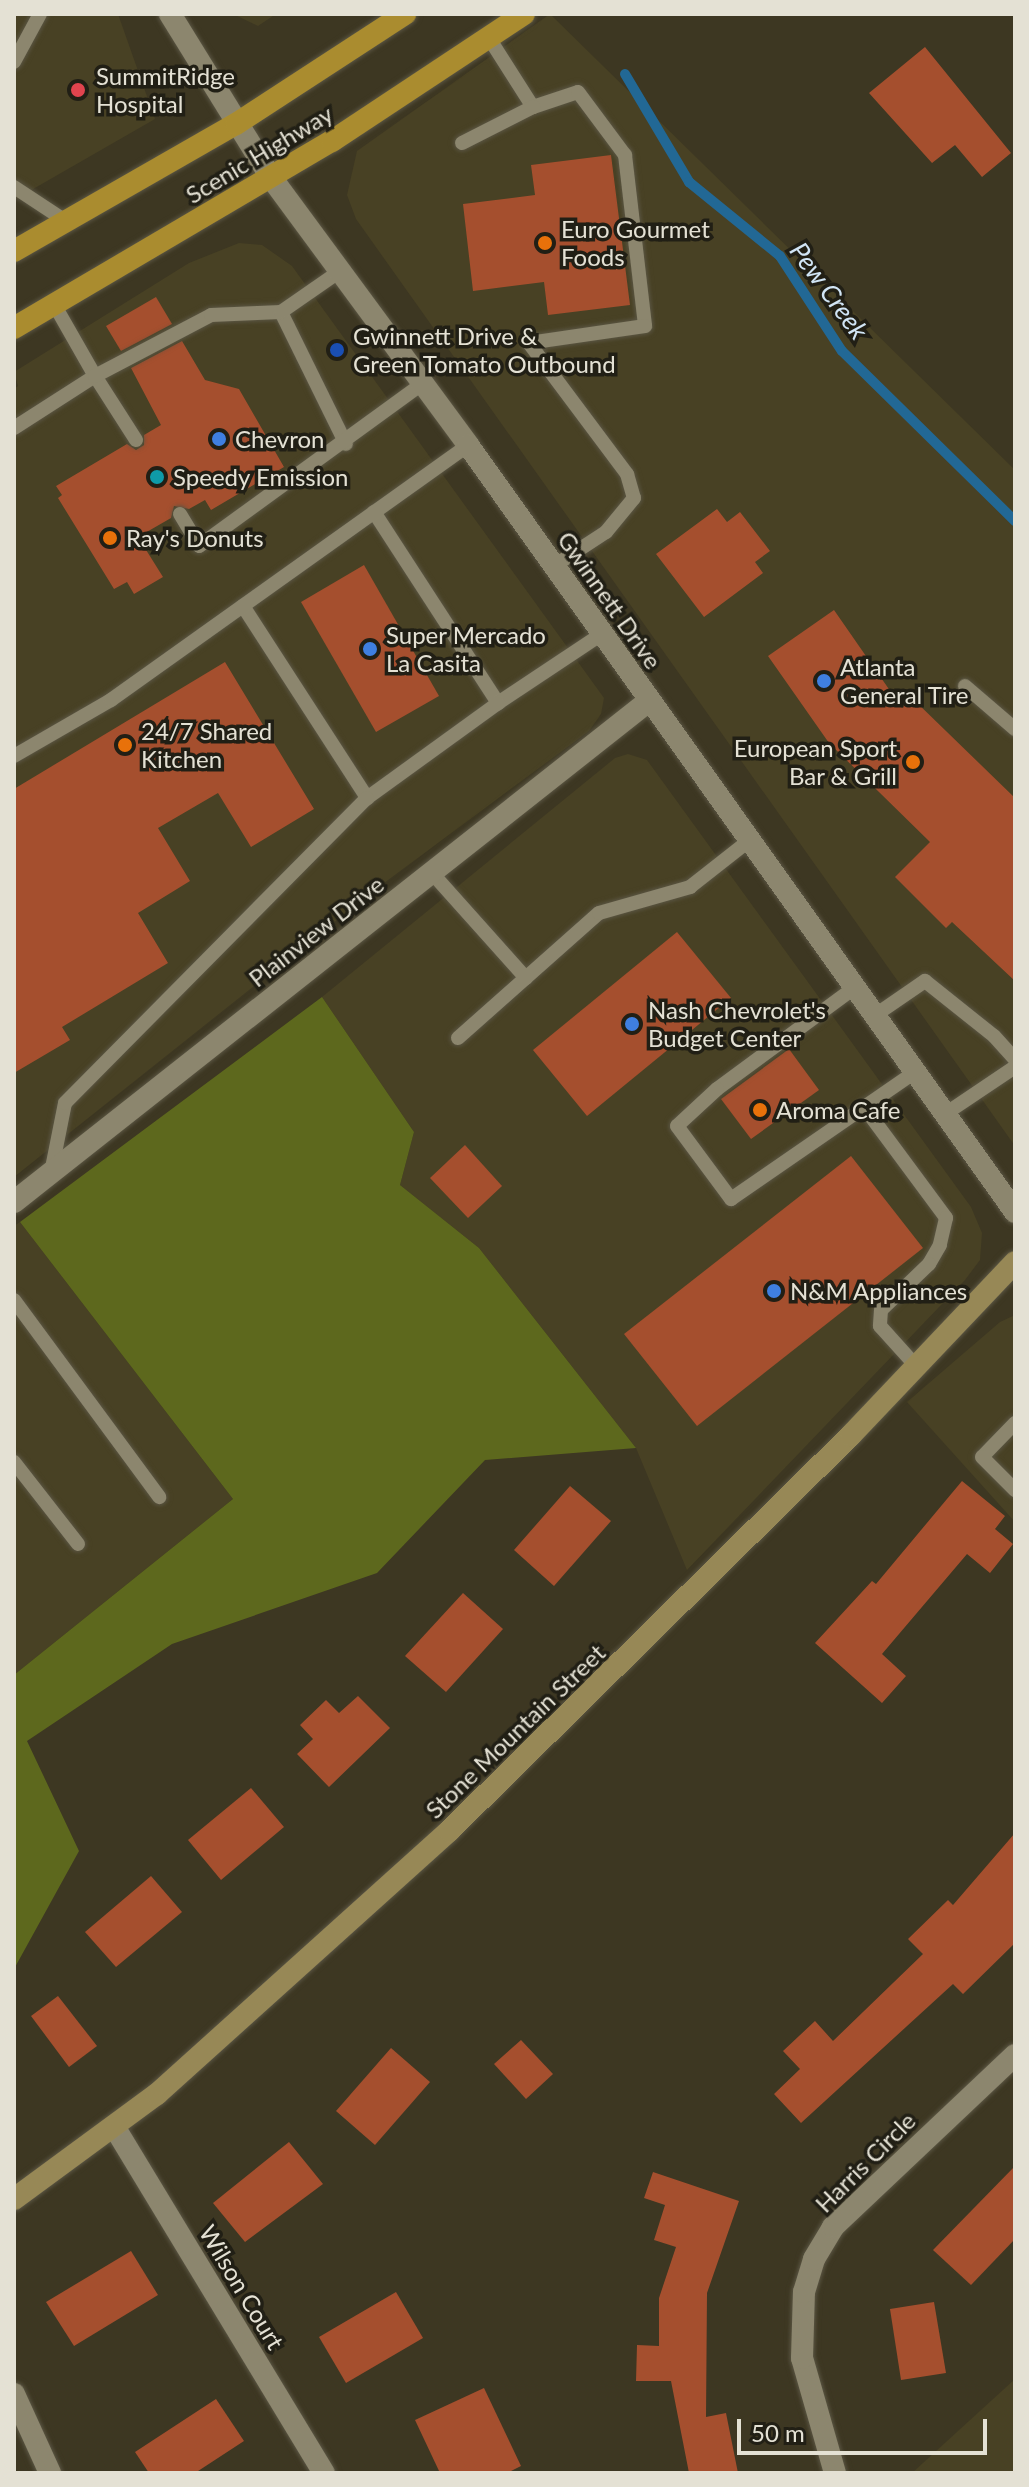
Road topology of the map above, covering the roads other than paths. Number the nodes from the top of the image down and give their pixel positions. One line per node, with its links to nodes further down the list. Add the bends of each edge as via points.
1 (40, 14): 6 (lane)
2 (170, 14): 8 (street, Gwinnett Drive)
3 (405, 14): 8 (highway, Scenic Highway)
4 (524, 14): 5 (highway, Scenic Highway)
5 (489, 38): 7 (lane); 10 (highway, Scenic Highway)
6 (14, 62)
7 (533, 107): 9 (lane); 26 (lane, via 578,92 625,155 645,326 529,343 627,474 634,498 606,532)
8 (236, 124): 10 (street, Gwinnett Drive); 12 (highway, Scenic Highway)
9 (462, 143)
10 (270, 176): 14 (street, Gwinnett Drive); 15 (highway, Scenic Highway)
11 (14, 187): 12 (lane)
12 (64, 220): 13 (highway, Scenic Highway)
13 (14, 251)
14 (340, 271): 16 (lane); 19 (street, Gwinnett Drive)
15 (54, 304): 17 (highway, Scenic Highway); 18 (lane)
16 (281, 312): 18 (lane, via 211,315); 22 (lane)
17 (14, 328)
18 (95, 376): 20 (lane); 21 (lane)
19 (423, 383): 22 (lane); 23 (street, Gwinnett Drive)
20 (14, 428)
21 (136, 440)
22 (346, 444): 25 (lane, via 199,546)
23 (468, 445): 24 (lane); 26 (street, Gwinnett Drive)
24 (374, 512): 27 (lane); 31 (lane)
25 (180, 514)
26 (554, 566): 28 (street, Gwinnett Drive)
27 (243, 606): 33 (lane, via 111,700); 34 (lane)
28 (602, 634): 30 (street, Gwinnett Drive); 31 (lane)
29 (965, 686): 32 (lane)
30 (650, 700): 35 (street, Gwinnett Drive); 36 (street, Plainview Drive)
31 (498, 703): 34 (lane)
32 (1015, 729)
33 (14, 756)
34 (367, 798): 46 (lane, via 65,1103)
35 (750, 840): 37 (lane, via 690,887 599,913); 38 (street, Gwinnett Drive)
36 (432, 873): 37 (lane); 46 (street, Plainview Drive)
37 (526, 978): 40 (lane)
38 (854, 988): 39 (street, Gwinnett Drive); 44 (lane, via 717,1089 677,1126 731,1199)
39 (874, 1016): 41 (lane, via 925,981); 43 (street, Gwinnett Drive)
40 (458, 1038)
41 (1015, 1059)
42 (1015, 1067): 45 (lane)
43 (915, 1072): 44 (lane); 45 (street, Gwinnett Drive)
44 (864, 1107): 51 (lane, via 946,1218 929,1264 881,1310 880,1326)
45 (945, 1114): 48 (street, Gwinnett Drive)
46 (51, 1173): 47 (street, Plainview Drive)
47 (14, 1202)
48 (1015, 1212)
49 (1015, 1262): 51 (main road, Stone Mountain Street)
50 (14, 1300): 55 (lane)
51 (916, 1366): 58 (main road, Stone Mountain Street, via 564,1722)
52 (1015, 1423): 54 (lane, via 982,1457)
53 (14, 1462): 56 (lane)
54 (1015, 1490)
55 (159, 1497)
56 (78, 1544)
57 (1015, 2055): 63 (street, Harris Circle, via 844,2216 814,2259 804,2292 802,2358)
58 (115, 2128): 59 (main road, Stone Mountain Street); 62 (street, Wilson Court)
59 (14, 2199)
60 (14, 2394): 61 (street)
61 (50, 2473)
62 (324, 2473)
63 (835, 2473)

